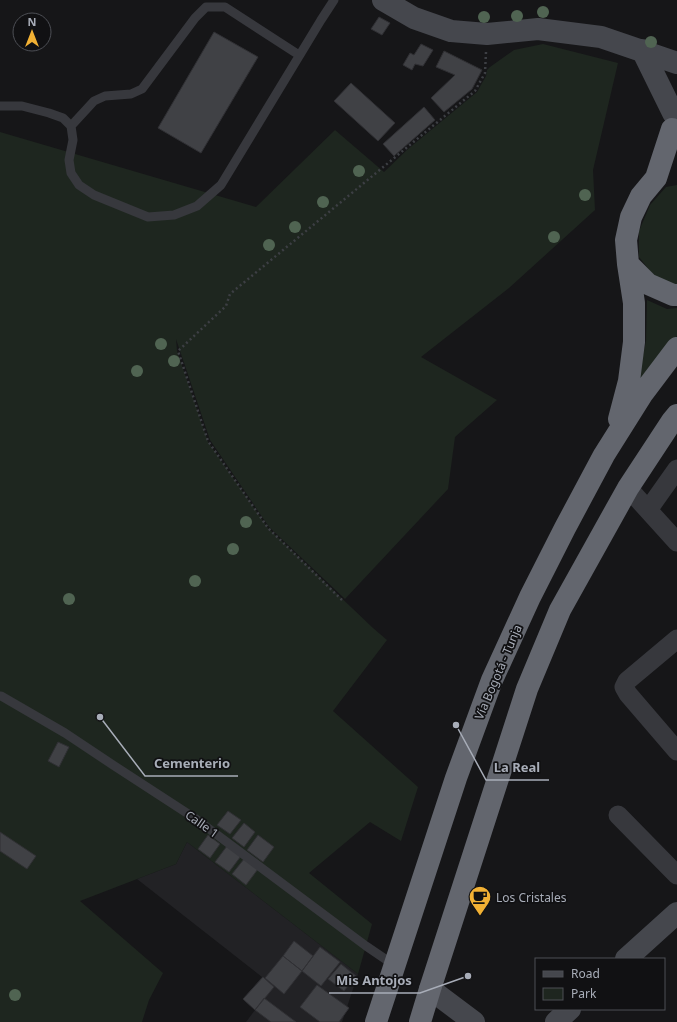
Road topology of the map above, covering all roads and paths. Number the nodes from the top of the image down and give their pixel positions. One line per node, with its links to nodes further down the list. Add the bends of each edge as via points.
1 (334, 0): 5 (lane)
2 (383, 0): 3 (main road, via 414,18 451,30)
3 (487, 34): 4 (main road, via 538,29 601,37); 21 (path, via 485,73 475,91 230,294 226,306 178,351 208,441 268,528)
4 (642, 50): 6 (main road); 8 (main road)
5 (299, 55): 9 (lane, via 225,7 206,7 142,89 131,94 105,96 94,101); 9 (lane, via 221,185 197,206 174,215 148,217 94,195 80,185 71,173 69,160 73,140)
6 (677, 63)
7 (0, 106): 9 (lane, via 22,106 50,113 62,118)
8 (675, 123): 11 (highway)
9 (71, 126)
10 (677, 173): 11 (highway)
11 (656, 178): 12 (highway, via 641,196 631,217 626,240)
12 (628, 264): 13 (highway, via 648,284); 16 (highway, via 634,303 634,342 629,381 619,419)
13 (677, 295)
14 (677, 348): 16 (highway, Vía Bogotá - Tunja, via 643,393)
15 (677, 415): 18 (highway)
16 (604, 456): 29 (highway, Vía Bogotá - Tunja, via 561,535 492,680 456,778)
17 (677, 469): 19 (street)
18 (628, 488): 19 (street); 30 (highway, via 560,610 527,689)
19 (648, 510): 20 (street)
20 (677, 542)
21 (342, 600)
22 (677, 639): 24 (street, via 627,681 624,687)
23 (1, 696): 29 (lane, Calle 1, via 65,733 196,819)
24 (677, 751)
25 (618, 815): 26 (street)
26 (677, 875)
27 (677, 913): 28 (main road)
28 (627, 958)
29 (395, 966): 32 (highway, Vía Bogotá - Tunja)
30 (430, 989): 33 (highway); 34 (main road)
31 (569, 1010): 35 (main road)
32 (376, 1022)
33 (420, 1022)
34 (474, 1022)
35 (556, 1022)

